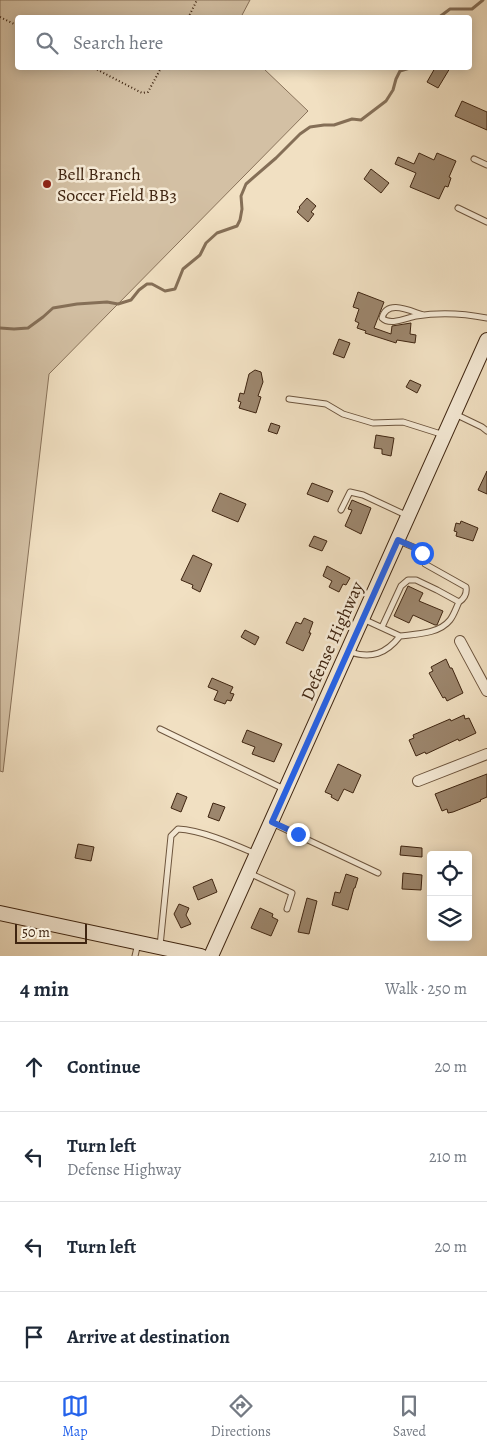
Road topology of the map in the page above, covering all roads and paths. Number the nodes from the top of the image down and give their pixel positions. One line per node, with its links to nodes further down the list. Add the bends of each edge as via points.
1 (197, 0): 2 (path)
2 (190, 15)
3 (0, 17): 4 (path)
4 (15, 24)
5 (98, 70): 6 (path, via 142,93 148,92)
6 (160, 70)
7 (474, 159): 8 (lane)
8 (487, 165)
9 (458, 208): 10 (lane)
10 (487, 222)
11 (423, 315): 11 (lane, via 391,322 382,318 383,313 394,307); 12 (lane, via 445,312)
12 (487, 318)
13 (485, 349): 15 (main road, Defense Highway)
14 (289, 399): 17 (lane, via 326,404 343,414 373,423 403,422)
15 (454, 414): 16 (lane); 17 (main road, Defense Highway)
16 (487, 431)
17 (444, 436): 19 (main road, Defense Highway)
18 (341, 510): 19 (lane, via 350,492)
19 (408, 516): 20 (main road, Defense Highway)
20 (398, 540): 21 (lane, via 418,549 425,564 466,587 467,592); 22 (main road, Defense Highway)
21 (459, 602): 23 (lane, via 416,580 408,580 401,586); 24 (lane, via 451,619 438,629)
22 (363, 618): 23 (lane); 26 (main road, Defense Highway)
23 (382, 627): 24 (lane)
24 (400, 636): 26 (lane, via 386,650 372,655)
25 (460, 641): 27 (street)
26 (348, 651): 31 (main road, Defense Highway)
27 (487, 690)
28 (160, 729): 31 (lane)
29 (487, 754): 30 (street)
30 (418, 781)
31 (286, 791): 32 (main road, Defense Highway)
32 (272, 822): 33 (main road, Defense Highway); 35 (lane)
33 (257, 855): 34 (main road, Defense Highway); 38 (lane, via 187,829 178,829 171,836)
34 (249, 873): 36 (lane, via 292,893); 41 (main road, Defense Highway)
35 (378, 873)
36 (287, 909)
37 (0, 913): 39 (main road)
38 (160, 947): 39 (main road); 40 (main road)
39 (136, 949)
40 (201, 956)
41 (211, 956)

